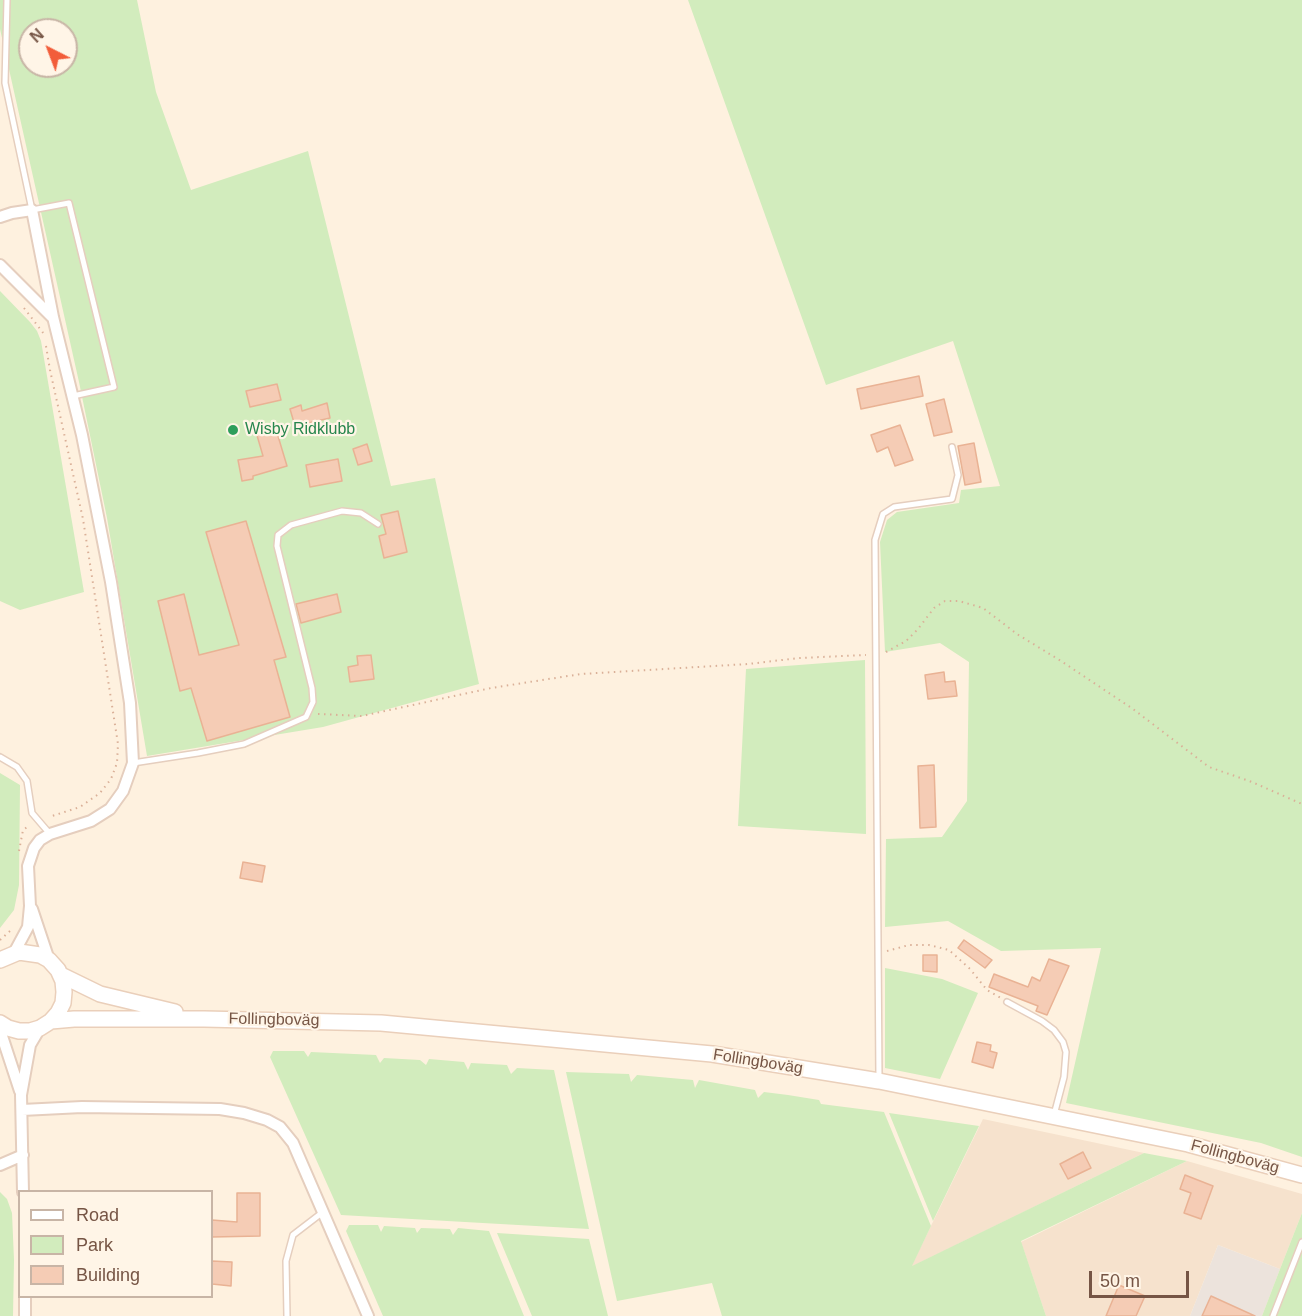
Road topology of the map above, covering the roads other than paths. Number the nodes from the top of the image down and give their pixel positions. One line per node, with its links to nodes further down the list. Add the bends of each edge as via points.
1 (7, 0): 2 (lane)
2 (2, 68): 3 (lane)
3 (32, 210): 4 (street); 6 (street); 7 (lane, via 69,203 114,387)
4 (0, 218)
5 (0, 265): 6 (street)
6 (53, 317): 7 (street)
7 (73, 396): 11 (street, via 111,582 130,703)
8 (952, 447): 22 (lane, via 958,475 952,499 894,507 883,514 875,540)
9 (378, 524): 11 (lane, via 361,513 342,511 291,525 278,535 277,546 312,688 313,702 303,720 244,744)
10 (0, 757): 12 (lane, via 17,767 27,782 32,813)
11 (133, 763): 12 (street, via 123,791 110,809 91,821)
12 (50, 834): 13 (street, via 34,848 28,866)
13 (30, 906): 14 (street, via 28,927); 15 (street)
14 (7, 956): 15 (main road, via 25,951)
15 (50, 960): 16 (main road)
16 (61, 975): 18 (main road, Follingboväg, via 100,994); 20 (main road, via 63,1003)
17 (1007, 1002): 25 (lane, via 1042,1021 1063,1041 1064,1077)
18 (204, 1019): 20 (main road, Follingboväg, via 74,1019); 22 (main road, Follingboväg, via 393,1024 712,1054)
19 (0, 1023): 20 (main road, Follingboväg, via 19,1031)
20 (46, 1025): 23 (street, via 30,1046)
21 (0, 1030): 23 (street)
22 (879, 1081): 25 (main road, Follingboväg)
23 (21, 1095): 24 (street)
24 (22, 1110): 26 (street); 30 (street, via 220,1109 267,1120 280,1127 293,1143)
25 (1054, 1116): 28 (main road, Follingboväg, via 1188,1144)
26 (23, 1155): 27 (street); 29 (street)
27 (0, 1165)
28 (1302, 1175)
29 (23, 1190)
30 (322, 1212): 34 (lane, via 293,1235 286,1261); 35 (street)
31 (1302, 1242): 36 (lane)
32 (25, 1298): 33 (street)
33 (25, 1316)
34 (287, 1316)
35 (368, 1316)
36 (1273, 1316)

